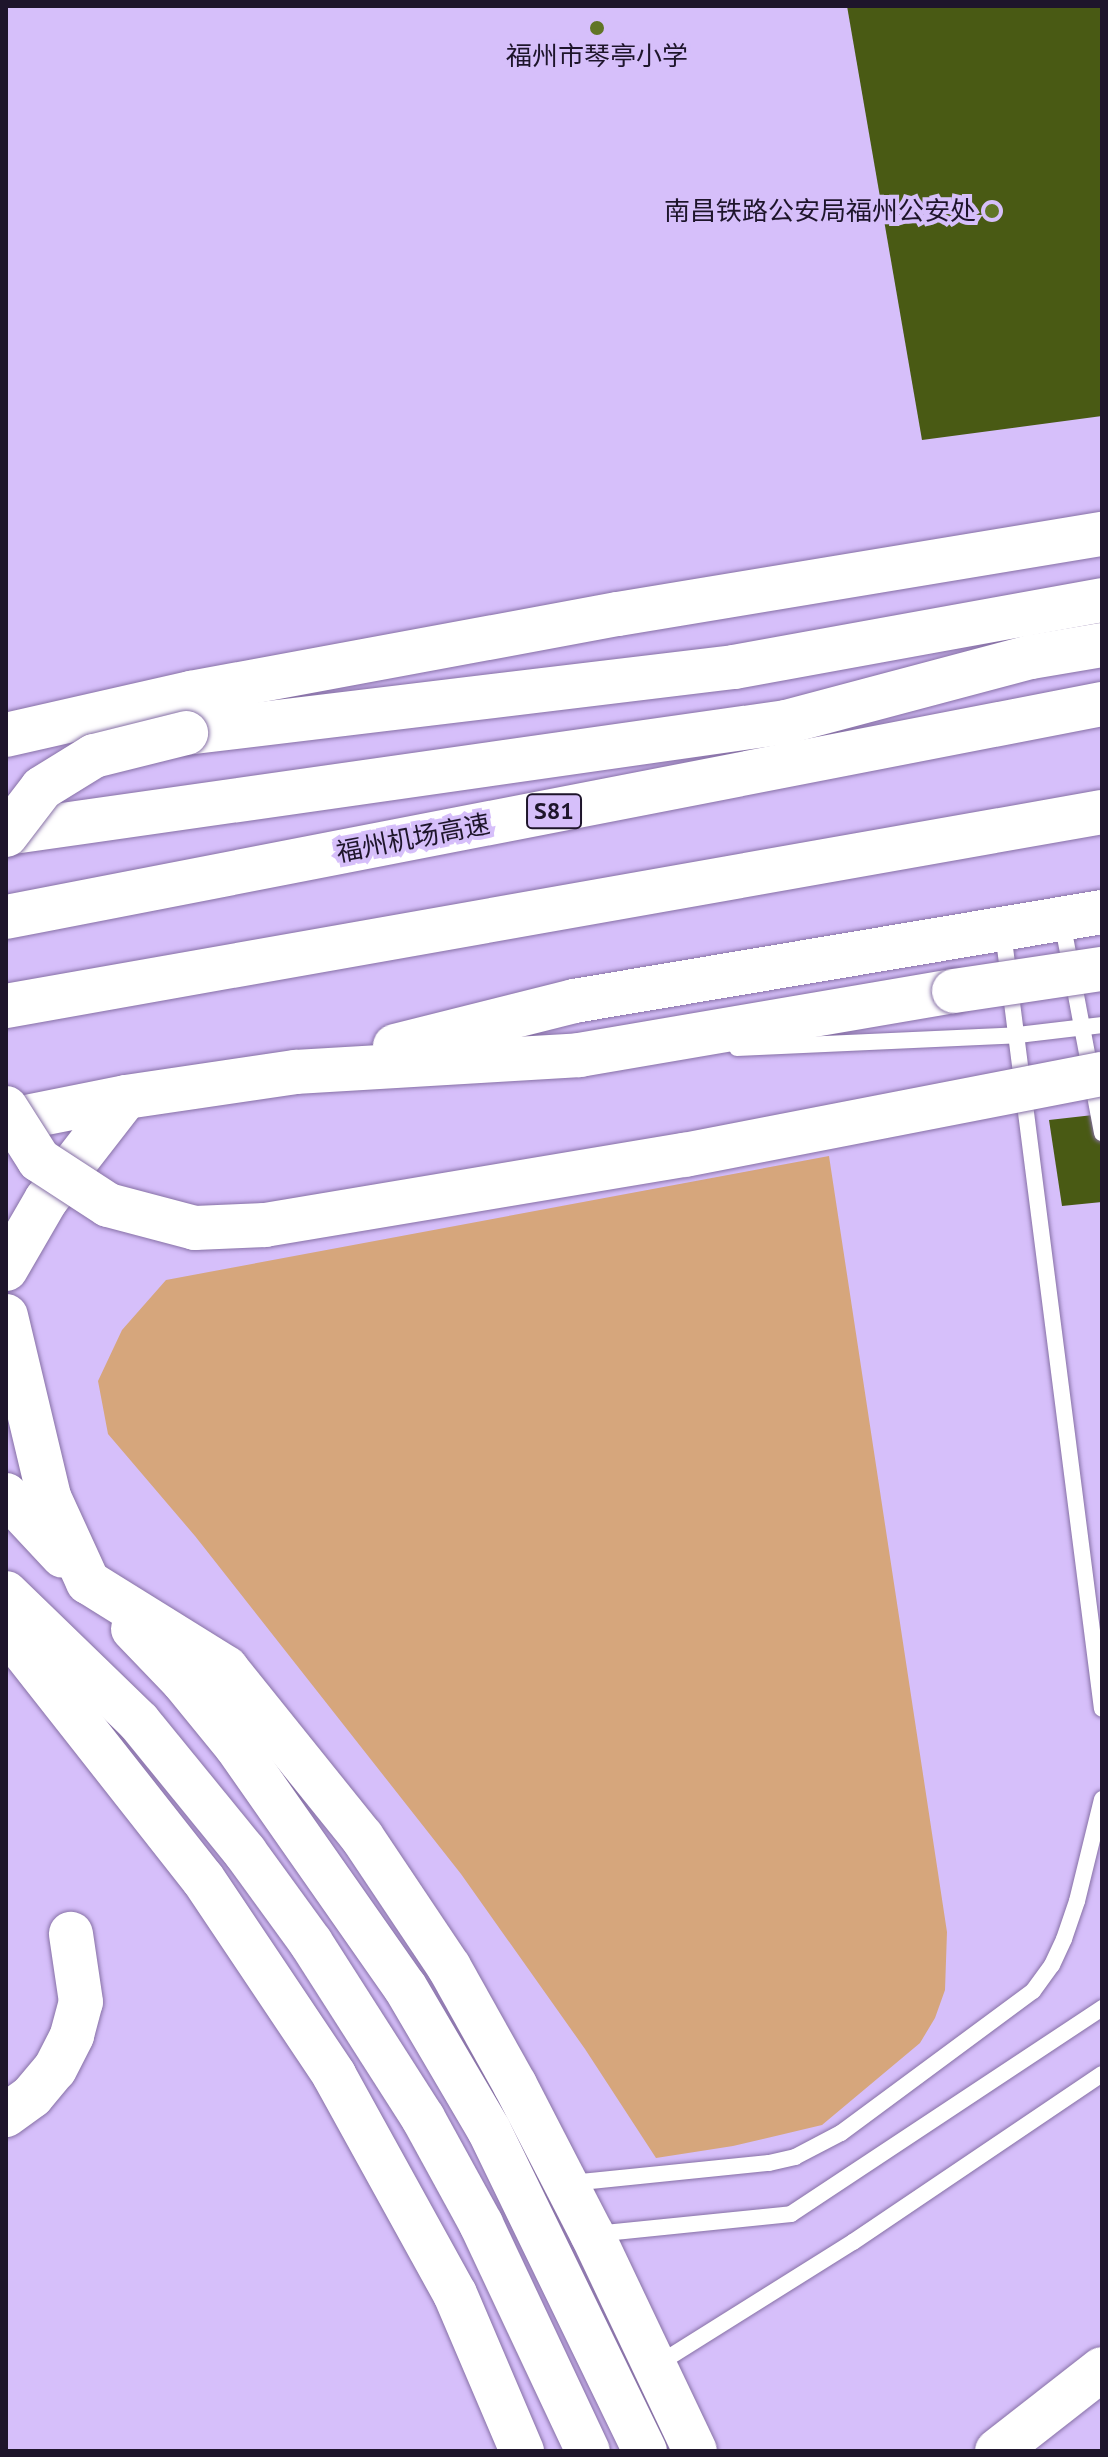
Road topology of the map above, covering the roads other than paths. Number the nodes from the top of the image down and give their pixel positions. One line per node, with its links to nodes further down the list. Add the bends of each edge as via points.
1 (1102, 534): 5 (main road, via 602,617 191,693)
2 (1102, 600): 7 (main road, bridge, via 734,667 186,733 94,756 42,788)
3 (1102, 645): 7 (main road, via 1031,657 786,722)
4 (1102, 704): 9 (main road, 福州机场高速 / S81)
5 (6, 735)
6 (1102, 812): 12 (main road)
7 (6, 834)
8 (1082, 916): 10 (main road); 14 (lane)
9 (6, 917)
10 (1003, 930): 15 (lane); 17 (main road, via 574,1001)
11 (1102, 969): 16 (main road, bridge)
12 (6, 1006)
13 (1102, 1025): 14 (lane)
14 (1082, 1027): 15 (lane); 22 (lane)
15 (1018, 1035): 16 (lane); 29 (lane)
16 (579, 1055): 17 (main road)
17 (296, 1072): 19 (main road)
18 (1102, 1074): 20 (main road, bridge, via 685,1155 265,1225 195,1228 108,1205 39,1160)
19 (126, 1097): 21 (main road); 23 (main road, via 46,1200)
20 (6, 1108)
21 (6, 1121)
22 (1102, 1133)
23 (6, 1269)
24 (6, 1316): 26 (main road, via 49,1497)
25 (6, 1495): 26 (main road)
26 (88, 1582): 35 (main road, via 226,1668 322,1784 449,1967); 41 (main road, via 183,1681 236,1746 405,1987 489,2130)
27 (6, 1593): 40 (main road, via 139,1722 311,1943 459,2184)
28 (6, 1629): 39 (main road, via 203,1879 326,2063 455,2294)
29 (1102, 1709)
30 (1102, 1799): 35 (lane, via 1064,1939 1033,1991 841,2133 795,2157 769,2163)
31 (71, 1934): 34 (main road, via 81,2002 72,2035 55,2069)
32 (1102, 2008): 36 (lane, via 791,2214)
33 (1102, 2074): 37 (lane, via 853,2242)
34 (6, 2115)
35 (567, 2183): 36 (main road)
36 (592, 2234): 37 (main road)
37 (654, 2366): 42 (main road)
38 (1102, 2369): 43 (main road)
39 (522, 2451)
40 (588, 2451)
41 (645, 2451)
42 (695, 2451)
43 (997, 2451)

